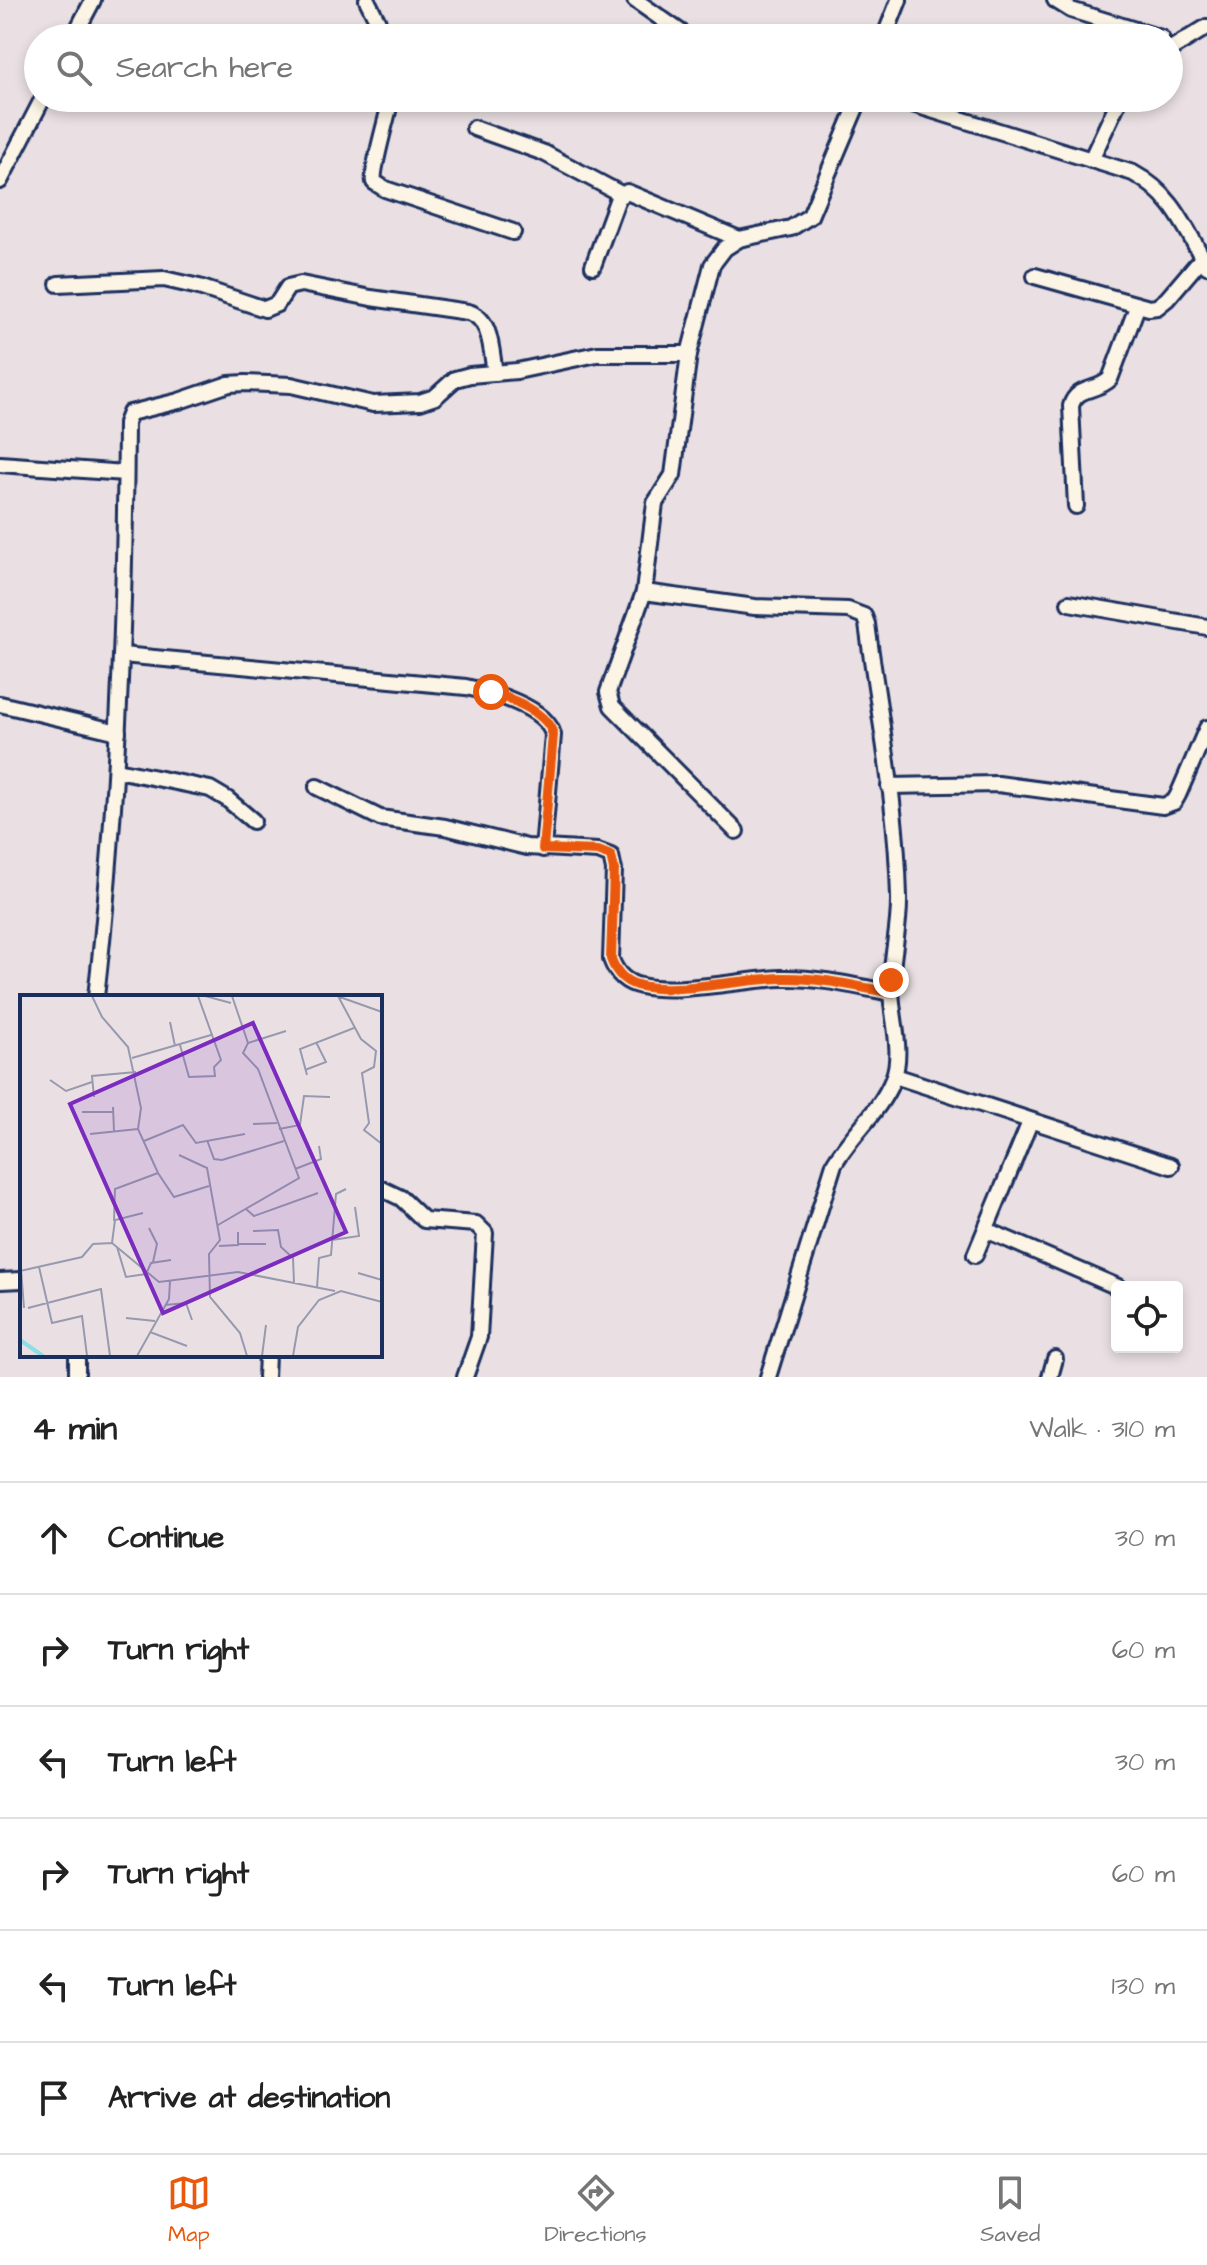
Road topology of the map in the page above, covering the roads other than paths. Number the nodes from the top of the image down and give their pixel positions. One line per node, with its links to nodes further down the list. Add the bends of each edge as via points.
1 (93, 0): 6 (street)
2 (367, 0): 7 (street)
3 (635, 0): 8 (street)
4 (899, 0): 9 (street)
5 (1055, 0): 10 (street)
6 (80, 24)
7 (379, 24)
8 (669, 24)
9 (890, 24)
10 (1116, 24)
11 (1207, 27): 12 (street)
12 (1183, 40)
13 (36, 112): 20 (street)
14 (388, 112): 22 (street, via 374,182)
15 (854, 112): 23 (street, via 810,216 791,228)
16 (938, 112): 19 (street)
17 (1113, 112): 19 (street)
18 (474, 128): 21 (street, via 536,149)
19 (1091, 160): 24 (street, via 1153,184 1179,215)
20 (0, 181)
21 (621, 194): 23 (street, via 634,194); 25 (street)
22 (513, 232)
23 (739, 239): 29 (street, via 712,265)
24 (1205, 261): 28 (street, via 1162,304)
25 (593, 266)
26 (1035, 276): 28 (street)
27 (58, 284): 30 (street, via 164,279 265,309 277,304 288,287 301,284 468,312 486,326)
28 (1137, 307): 33 (street, via 1110,379 1073,399)
29 (689, 354): 30 (street, via 597,354); 34 (street, via 675,467 655,503)
30 (495, 373): 32 (street, via 455,379 428,401 382,404 291,385 229,384 130,413)
31 (0, 464): 32 (street)
32 (125, 473): 37 (street)
33 (1076, 506)
34 (644, 592): 42 (street, via 755,607 848,610 864,616); 45 (street, via 609,700)
35 (1069, 603): 36 (street)
36 (1207, 627)
37 (122, 655): 40 (street); 46 (street, via 466,687 507,698 537,715 553,735)
38 (0, 704): 40 (street)
39 (1207, 728): 42 (street, via 1178,795 1163,806 998,784)
40 (118, 732): 41 (street)
41 (117, 770): 44 (street, via 210,789); 48 (street)
42 (889, 786): 47 (street, via 899,899)
43 (317, 787): 46 (street, via 380,818)
44 (253, 821)
45 (736, 831)
46 (543, 849): 47 (street, via 611,856 611,959 624,979 639,986 783,978)
47 (891, 993): 49 (street)
48 (96, 995)
49 (895, 1076): 50 (street); 62 (street, via 834,1164)
50 (1030, 1122): 51 (street); 53 (street)
51 (1171, 1166)
52 (382, 1189): 61 (street, via 401,1198 424,1220 476,1224 485,1233 479,1337)
53 (986, 1230): 54 (street); 57 (street)
54 (975, 1255)
55 (20, 1280): 56 (street)
56 (0, 1281)
57 (1111, 1284)
58 (267, 1357): 60 (street)
59 (1055, 1359): 63 (street)
60 (266, 1377)
61 (465, 1377)
62 (768, 1377)
63 (1050, 1377)

